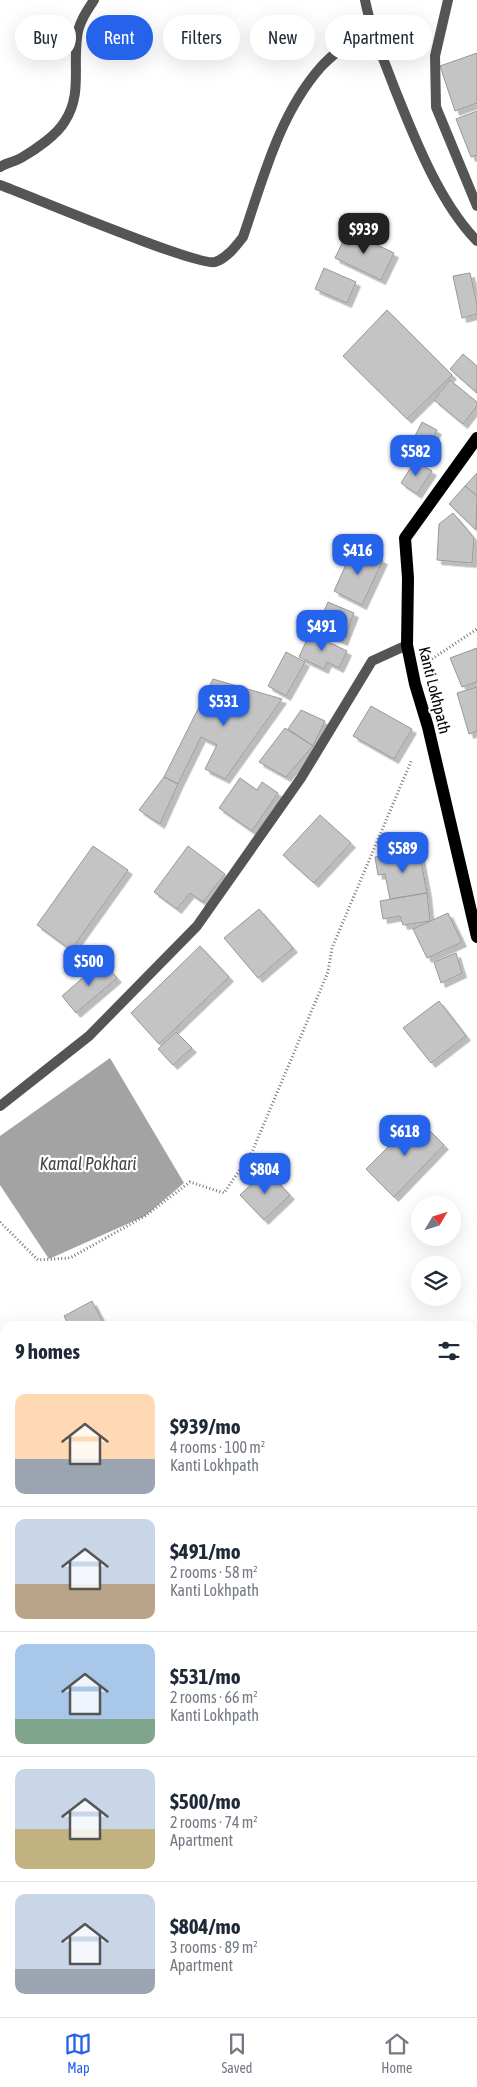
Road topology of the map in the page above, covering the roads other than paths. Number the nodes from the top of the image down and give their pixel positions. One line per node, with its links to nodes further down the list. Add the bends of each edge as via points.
1 (94, 0): 7 (street, via 82,17 77,38 77,86 65,122 35,149)
2 (365, 0): 4 (street)
3 (448, 0): 9 (street, via 435,56 436,106)
4 (368, 15)
5 (330, 60): 8 (street, via 321,67 292,109 274,148 243,237 234,249 215,262 205,262 157,246)
6 (384, 60): 10 (street, via 437,185)
7 (0, 167)
8 (0, 185)
9 (477, 206)
10 (477, 241)
11 (477, 438): 12 (main road, Kanti Lokhpath, via 405,538)
12 (407, 645): 13 (main road, Kanti Lokhpath); 14 (street, via 372,661 301,778 197,926 89,1036)
13 (477, 937)
14 (0, 1106)

